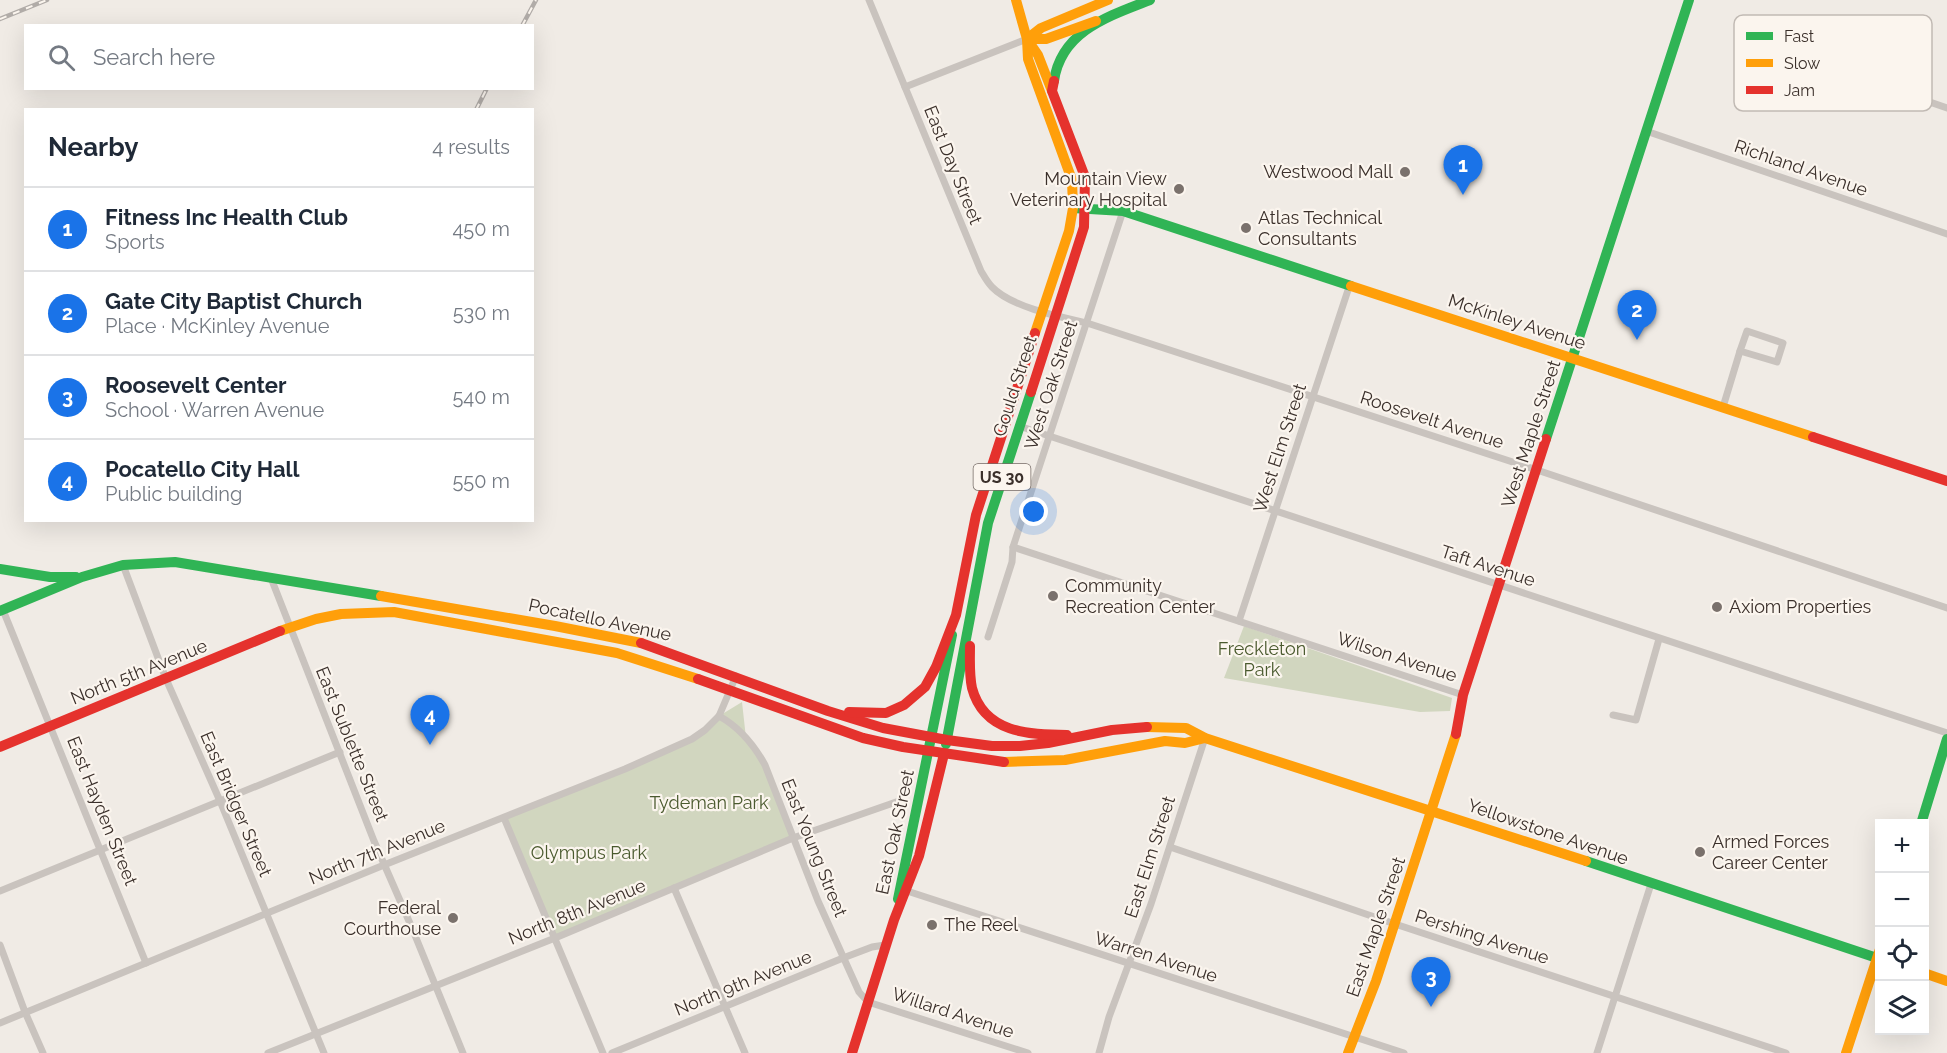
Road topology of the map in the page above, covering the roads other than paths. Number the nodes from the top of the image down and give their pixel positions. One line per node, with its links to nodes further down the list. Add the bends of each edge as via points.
1 (869, 0): 8 (street, East Day Street)
2 (1016, 0): 7 (main road)
3 (1108, 0): 7 (main road, via 1041,28)
4 (1150, 0): 6 (main road)
5 (1689, 0): 12 (main road, West Maple Street)
6 (1102, 19): 7 (main road, via 1046,39); 9 (main road, via 1060,56)
7 (1027, 39): 8 (street); 9 (main road, via 1038,55); 14 (main road, US 30, via 1028,59 1072,180)
8 (905, 87): 18 (street, East Day Street, via 981,271 992,288)
9 (1052, 92): 13 (main road, US 30, via 1085,177)
10 (1932, 103): 11 (street)
11 (1947, 108)
12 (1646, 131): 16 (street, Richland Avenue); 22 (main road, West Maple Street)
13 (1086, 207): 14 (main road, McKinley Avenue); 15 (main road, McKinley Avenue); 19 (main road, Gould Street / US 30, via 1084,227)
14 (1073, 208): 18 (main road, Gould Street / US 30)
15 (1123, 211): 17 (main road, McKinley Avenue); 20 (street, West Oak Street)
16 (1947, 234)
17 (1350, 284): 22 (main road, McKinley Avenue); 23 (street, West Elm Street)
18 (1042, 312): 19 (street, Roosevelt Avenue); 39 (main road, Gould Street / US 30, via 981,497)
19 (1055, 315): 20 (street, Roosevelt Avenue); 25 (main road, Gould Street / US 30)
20 (1087, 322): 23 (street, Roosevelt Avenue); 26 (street, West Oak Street)
21 (1740, 351): 21 (street, via 1747,331 1783,343 1777,362); 24 (street)
22 (1572, 357): 24 (main road, McKinley Avenue); 27 (main road, West Maple Street)
23 (1312, 396): 27 (street, Roosevelt Avenue); 29 (street, West Elm Street)
24 (1723, 407): 28 (main road, McKinley Avenue)
25 (1019, 426): 26 (street, Taft Avenue); 36 (main road, Gould Street / US 30, via 988,523)
26 (1049, 436): 29 (street, Taft Avenue); 30 (street, West Oak Street)
27 (1537, 470): 35 (main road, West Maple Street); 37 (street, Roosevelt Avenue)
28 (1947, 481)
29 (1275, 511): 35 (street, Taft Avenue); 40 (street, West Elm Street)
30 (1013, 547): 40 (street, Wilson Avenue); 42 (street, West Oak Street, via 1012,562)
31 (123, 565): 33 (main road, Pocatello Avenue); 34 (main road, Pocatello Avenue, via 175,562); 45 (street, East Bridger Street)
32 (0, 569): 33 (main road, via 50,577)
33 (82, 577): 38 (main road)
34 (271, 578): 41 (street, East Sublette Street); 44 (main road, Pocatello Avenue, via 624,639 664,649)
35 (1499, 585): 43 (street, Taft Avenue); 47 (main road, West Maple Street)
36 (974, 593): 53 (main road, via 969,668 974,694 982,708 1005,727 1024,734); 57 (main road, Gould Street / US 30)
37 (1947, 608)
38 (1, 609): 51 (street, East Hayden Street)
39 (956, 615): 48 (main road, US 30, via 930,680 909,703 876,714); 54 (main road, Gould Street)
40 (1239, 621): 47 (street, Wilson Avenue)
41 (290, 627): 45 (main road, North 5th Avenue); 46 (main road, Pocatello Avenue, via 351,611 394,612 617,653); 60 (street, East Sublette Street)
42 (988, 637)
43 (1659, 639): 49 (street, via 1636,720); 52 (street, Taft Avenue)
44 (736, 676): 46 (street, North 7th Avenue); 48 (main road, Pocatello Avenue)
45 (166, 678): 51 (main road, North 5th Avenue); 62 (street, East Bridger Street)
46 (731, 689): 50 (street, North 7th Avenue); 59 (main road, Pocatello Avenue, via 863,738)
47 (1463, 695): 64 (main road, West Maple Street, via 1457,730)
48 (828, 711): 54 (main road, Pocatello Avenue, via 883,728)
49 (1613, 715)
50 (719, 716): 65 (street, North 7th Avenue, via 692,739); 67 (street, East Young Street, via 756,749)
51 (50, 726): 58 (main road, North 5th Avenue); 69 (street, East Hayden Street)
52 (1947, 733)
53 (1085, 736): 55 (main road, Yellowstone Avenue, via 1153,726 1186,728); 57 (main road, Yellowstone Avenue, via 1020,746)
54 (932, 737): 57 (main road, Pocatello Avenue); 59 (main road, Gould Street)
55 (1205, 738): 61 (main road, Yellowstone Avenue, via 1041,763); 64 (main road, Yellowstone Avenue); 68 (street, East Elm Street)
56 (1947, 739): 66 (main road)
57 (946, 740): 61 (main road, Gould Street / US 30)
58 (0, 747)
59 (929, 751): 61 (main road, Pocatello Avenue); 73 (main road, East Oak Street)
60 (340, 752): 62 (street); 70 (street, East Sublette Street)
61 (944, 754): 73 (main road, East Oak Street, via 925,834)
62 (220, 801): 69 (street); 75 (street, East Bridger Street)
63 (899, 801): 67 (street, North 8th Avenue)
64 (1432, 810): 71 (main road, Yellowstone Avenue); 76 (main road, East Maple Street)
65 (504, 818): 70 (street, North 7th Avenue); 77 (street)
66 (1923, 819)
67 (792, 837): 72 (street, North 8th Avenue); 81 (street, East Young Street)
68 (1170, 847): 76 (street, Pershing Avenue); 83 (street, East Elm Street)
69 (99, 849): 74 (street); 82 (street, East Hayden Street)
70 (384, 865): 75 (street, North 7th Avenue); 87 (street, East Sublette Street)
71 (1652, 884): 80 (main road, Yellowstone Avenue); 88 (street)
72 (674, 888): 77 (street, North 8th Avenue); 90 (street)
73 (903, 890): 79 (main road, East Oak Street); 83 (street, Warren Avenue)
74 (0, 891)
75 (265, 913): 82 (street, North 7th Avenue); 93 (street, East Bridger Street)
76 (1395, 924): 88 (street, Pershing Avenue); 94 (main road, East Maple Street)
77 (555, 938): 87 (street, North 8th Avenue); 99 (street)
78 (0, 945): 91 (street)
79 (885, 945): 81 (street, North 9th Avenue); 89 (main road, East Oak Street)
80 (1875, 954)
81 (843, 958): 89 (street, East Young Street); 90 (street, North 9th Avenue)
82 (146, 963): 91 (street, North 7th Avenue)
83 (1129, 963): 94 (street, Warren Avenue); 104 (street, East Elm Street)
84 (1875, 967): 109 (main road)
85 (1929, 975): 86 (main road)
86 (1947, 981)
87 (435, 985): 93 (street, North 8th Avenue); 98 (street, East Sublette Street)
88 (1615, 995): 107 (street); 108 (street, Pershing Avenue)
89 (868, 1002): 102 (main road, East Oak Street); 103 (street, Willard Avenue)
90 (724, 1007): 100 (street, North 9th Avenue); 101 (street)
91 (25, 1012): 92 (street, North 7th Avenue); 95 (street)
92 (0, 1023)
93 (315, 1033): 96 (street, North 8th Avenue); 97 (street, East Bridger Street)
94 (1354, 1037): 105 (main road, East Maple Street); 106 (street, Warren Avenue)
95 (44, 1053)
96 (268, 1053)
97 (324, 1053)
98 (463, 1053)
99 (603, 1053)
100 (612, 1053)
101 (745, 1053)
102 (852, 1053)
103 (1028, 1053)
104 (1099, 1053)
105 (1348, 1053)
106 (1404, 1053)
107 (1597, 1053)
108 (1786, 1053)
109 (1846, 1053)

